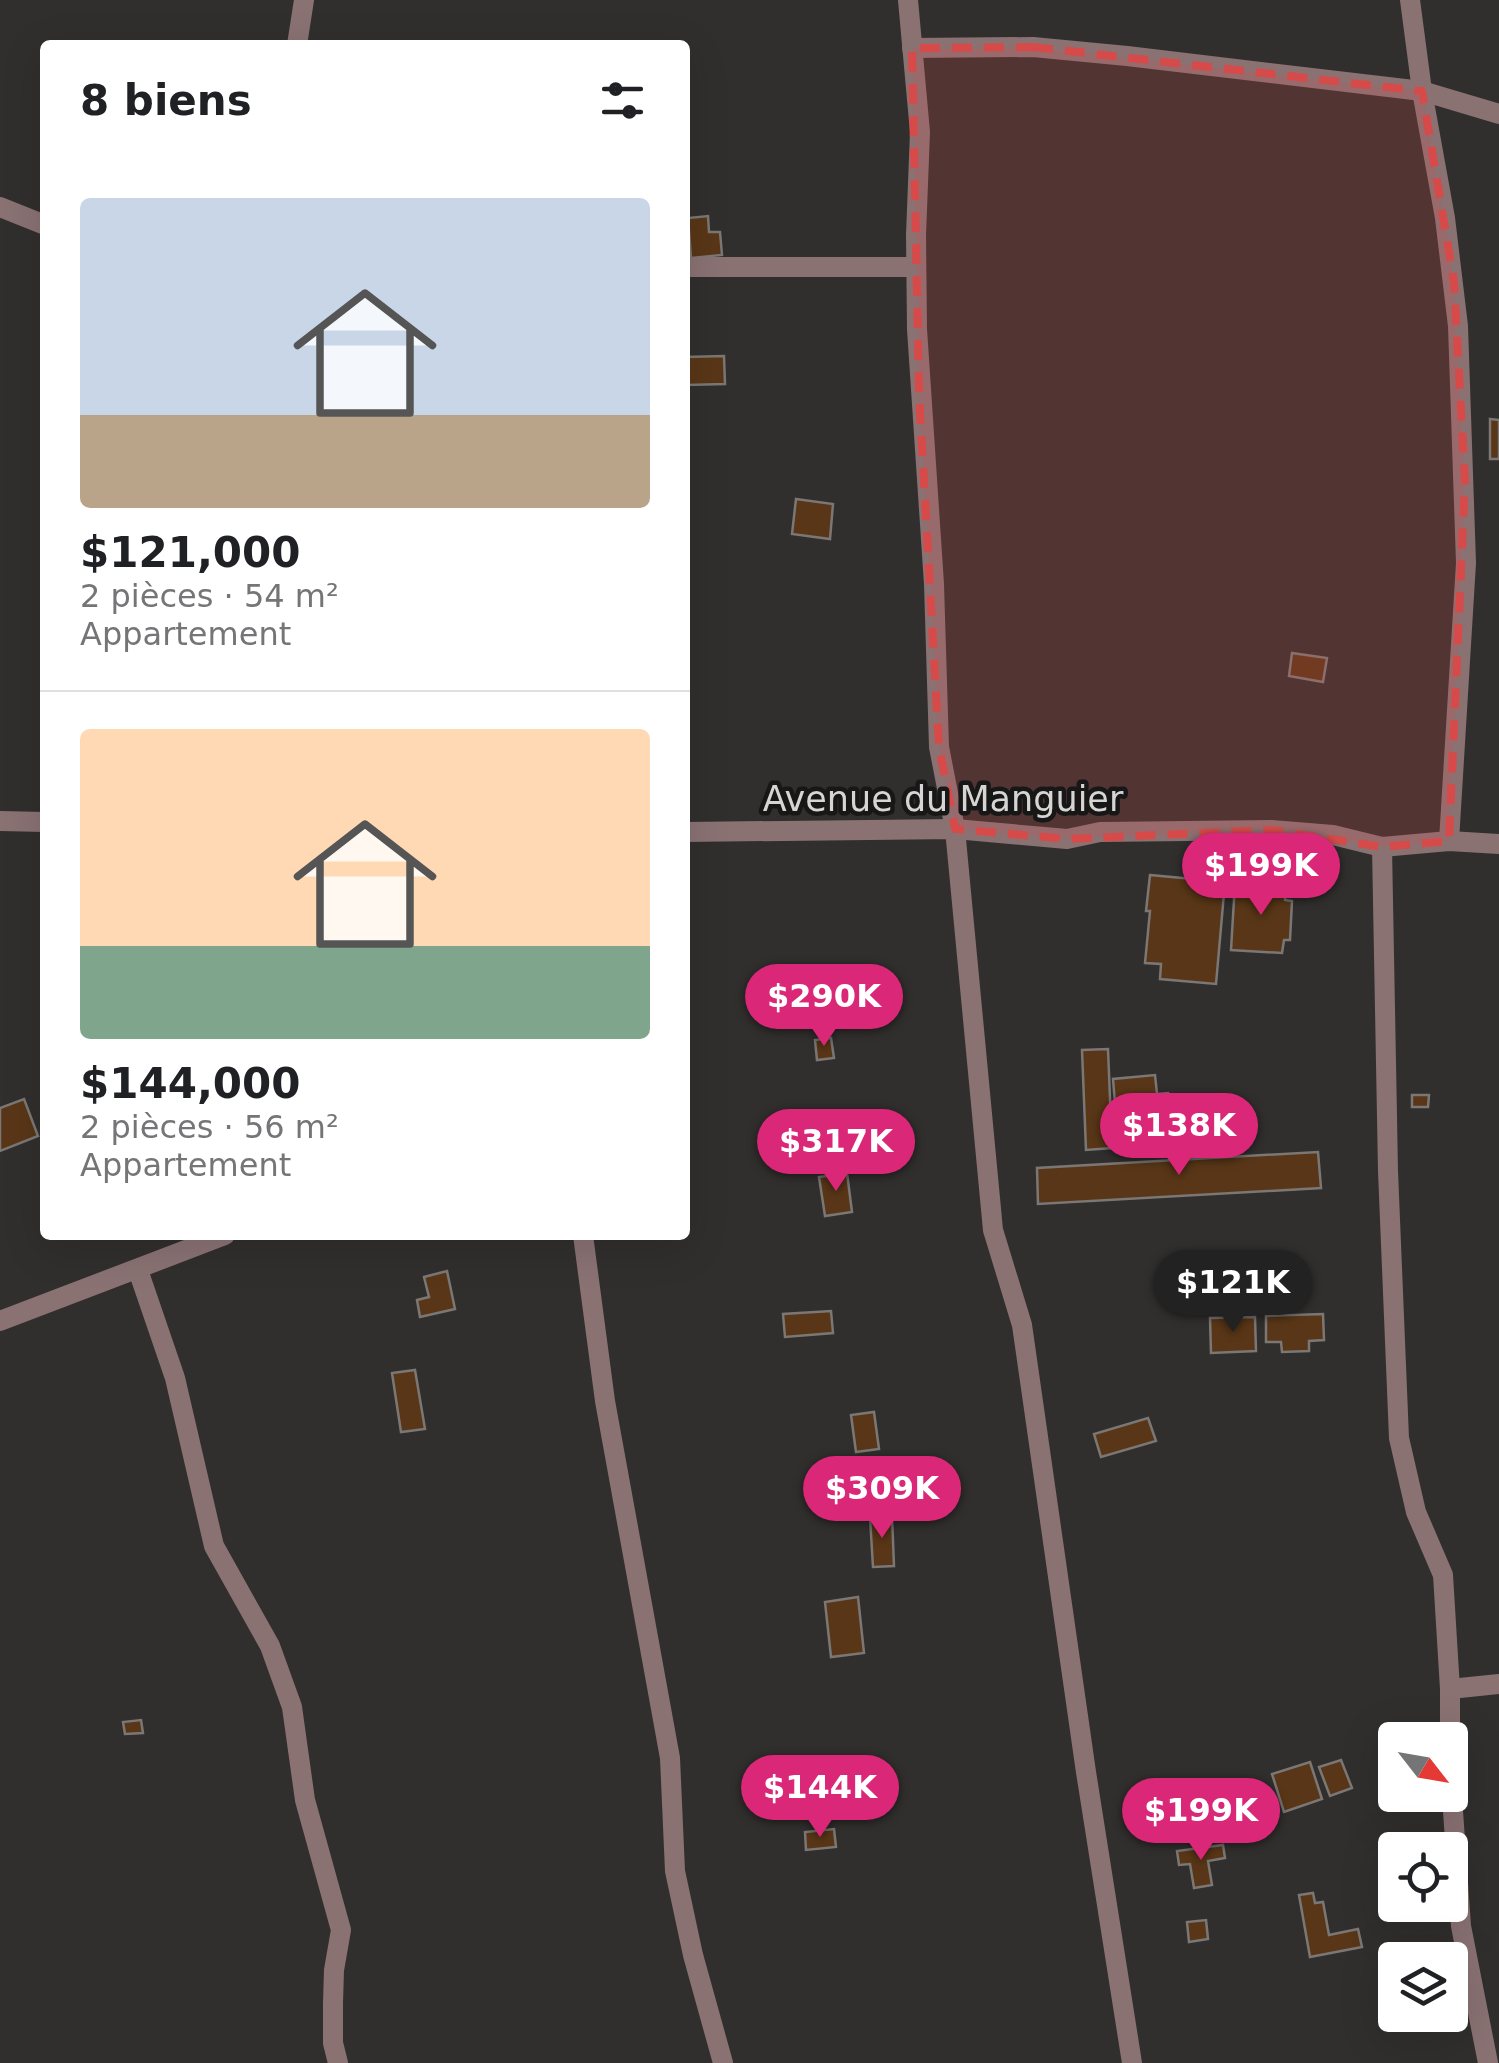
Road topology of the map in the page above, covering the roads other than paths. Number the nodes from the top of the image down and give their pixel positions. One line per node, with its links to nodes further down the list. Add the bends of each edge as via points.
1 (304, 0): 4 (street)
2 (908, 0): 5 (street)
3 (1410, 0): 6 (street)
4 (298, 40)
5 (912, 48): 6 (street, via 1033,47); 11 (street, via 920,132)
6 (1422, 90): 7 (street); 16 (street, via 1454,282 1465,481)
7 (1499, 114)
8 (0, 206): 9 (street)
9 (40, 223)
10 (690, 267): 11 (street)
11 (916, 267): 14 (street, via 939,747)
12 (0, 821): 13 (street)
13 (40, 822)
14 (955, 830): 15 (street, Avenue du Manguier); 18 (street, Avenue du Manguier, via 1067,839 1100,832 1272,830); 29 (street, via 993,1230 1022,1325)
15 (690, 832)
16 (1449, 841): 17 (street, Avenue du Manguier); 18 (street, Avenue du Manguier)
17 (1499, 844)
18 (1382, 846): 24 (street, via 1399,1438 1416,1512 1444,1575)
19 (213, 1240): 21 (street)
20 (583, 1240): 28 (street, via 670,1758 676,1871)
21 (138, 1270): 22 (street); 27 (street, via 175,1378 214,1546 270,1646 292,1708 304,1800 341,1930 333,2004)
22 (0, 1320)
23 (1499, 1684): 24 (street)
24 (1450, 1690): 25 (street)
25 (1450, 1722)
26 (1453, 1812): 30 (street, via 1460,1926)
27 (338, 2063)
28 (722, 2063)
29 (1132, 2063)
30 (1488, 2063)

